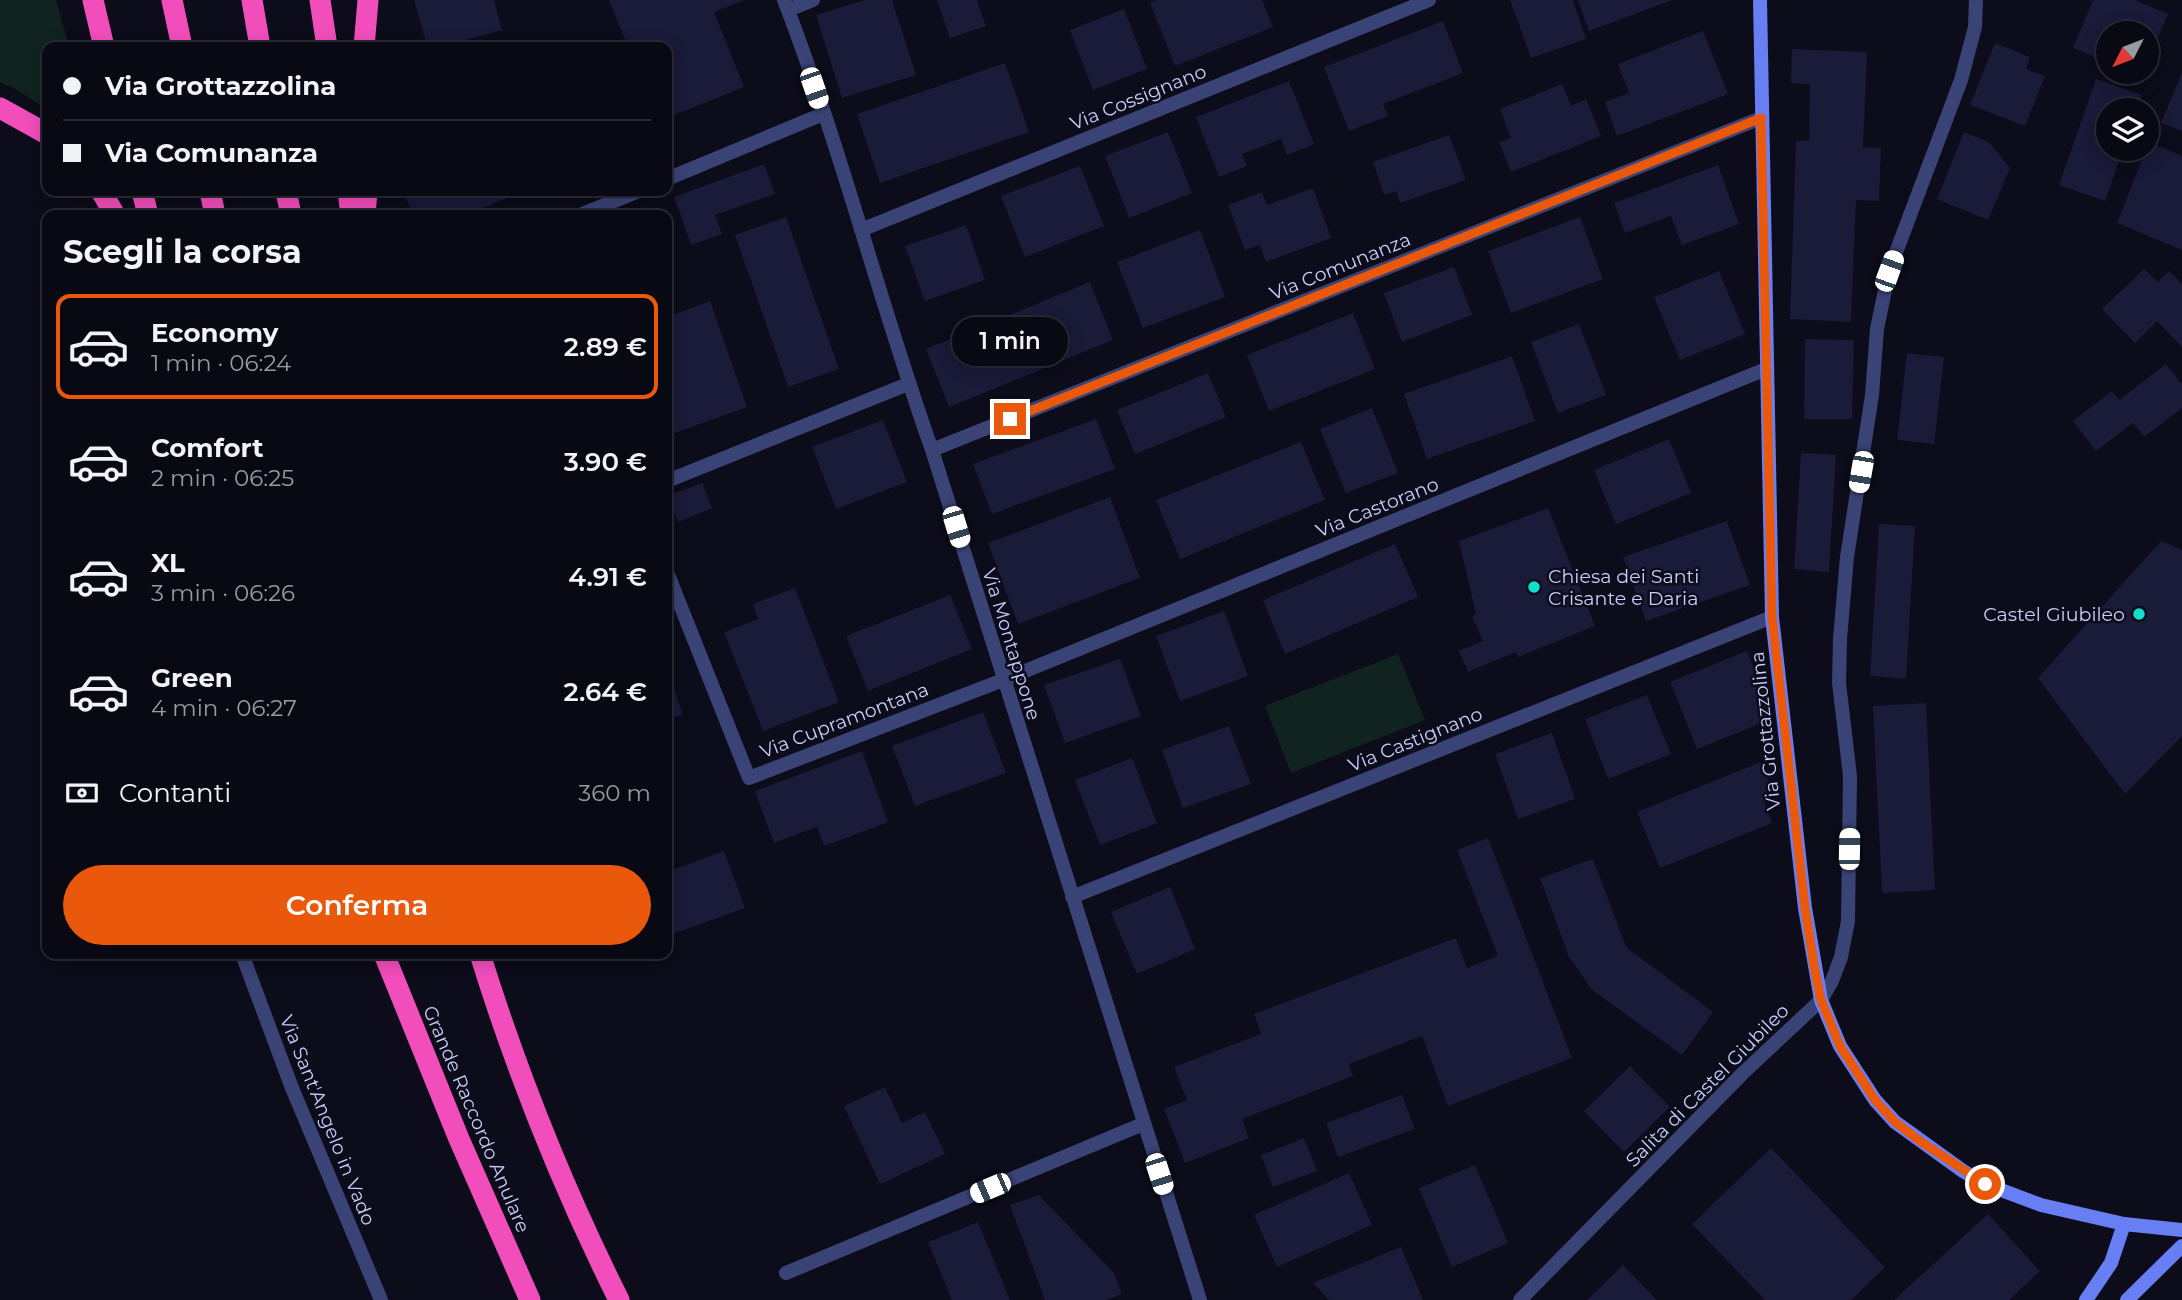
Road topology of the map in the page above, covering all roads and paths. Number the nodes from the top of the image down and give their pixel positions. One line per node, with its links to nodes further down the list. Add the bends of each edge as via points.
1 (93, 0): 11 (highway)
2 (173, 0): 12 (highway)
3 (251, 0): 13 (highway)
4 (320, 0): 14 (highway)
5 (368, 0): 15 (highway)
6 (813, 0): 10 (street)
7 (1429, 0): 23 (street, Via Cossignano)
8 (1760, 0): 18 (street, Via Grottazzolina)
9 (1976, 0): 35 (street, Salita di Castel Giubileo, via 1975,27 1961,80 1889,271 1877,329 1840,639 1839,683 1850,776 1848,921 1841,957)
10 (785, 5): 17 (street, Via Montappone)
11 (103, 42)
12 (181, 42)
13 (259, 42)
14 (326, 42)
15 (364, 42)
16 (0, 108): 19 (highway)
17 (823, 114): 20 (street); 23 (street, Via Montappone)
18 (1761, 118): 24 (street, Via Grottazzolina); 26 (street, Via Comunanza)
19 (42, 131)
20 (672, 177)
21 (627, 196): 22 (street)
22 (592, 210)
23 (861, 230): 25 (street, Via Montappone)
24 (1766, 369): 29 (street, Via Grottazzolina); 30 (street, Via Castorano)
25 (908, 384): 26 (street, Via Montappone); 27 (street)
26 (932, 450): 30 (street, Via Montappone)
27 (672, 479)
28 (672, 585): 30 (street, Via Cupramontana, via 749,778)
29 (1772, 617): 31 (street, Via Castignano); 35 (street, Via Grottazzolina, via 1805,908)
30 (1003, 680): 31 (street, Via Montappone)
31 (1072, 897): 36 (street, Via Montappone)
32 (244, 959): 41 (street, Via Sant'Angelo in Vado)
33 (386, 959): 42 (highway, Grande Raccordo Anulare)
34 (482, 959): 43 (highway, via 539,1125)
35 (1821, 1000): 37 (street, Via Grottazzolina, via 1840,1046 1875,1100 1895,1122 1941,1157 1985,1184 2022,1199); 45 (street, Salita di Castel Giubileo)
36 (1143, 1124): 40 (street); 44 (street, Via Montappone)
37 (2124, 1224): 38 (street, Via Grottazzolina); 46 (street, via 2111,1263)
38 (2182, 1230)
39 (2182, 1246): 47 (street)
40 (786, 1273)
41 (381, 1300)
42 (530, 1300)
43 (619, 1300)
44 (1200, 1300)
45 (1520, 1300)
46 (2086, 1300)
47 (2127, 1300)

